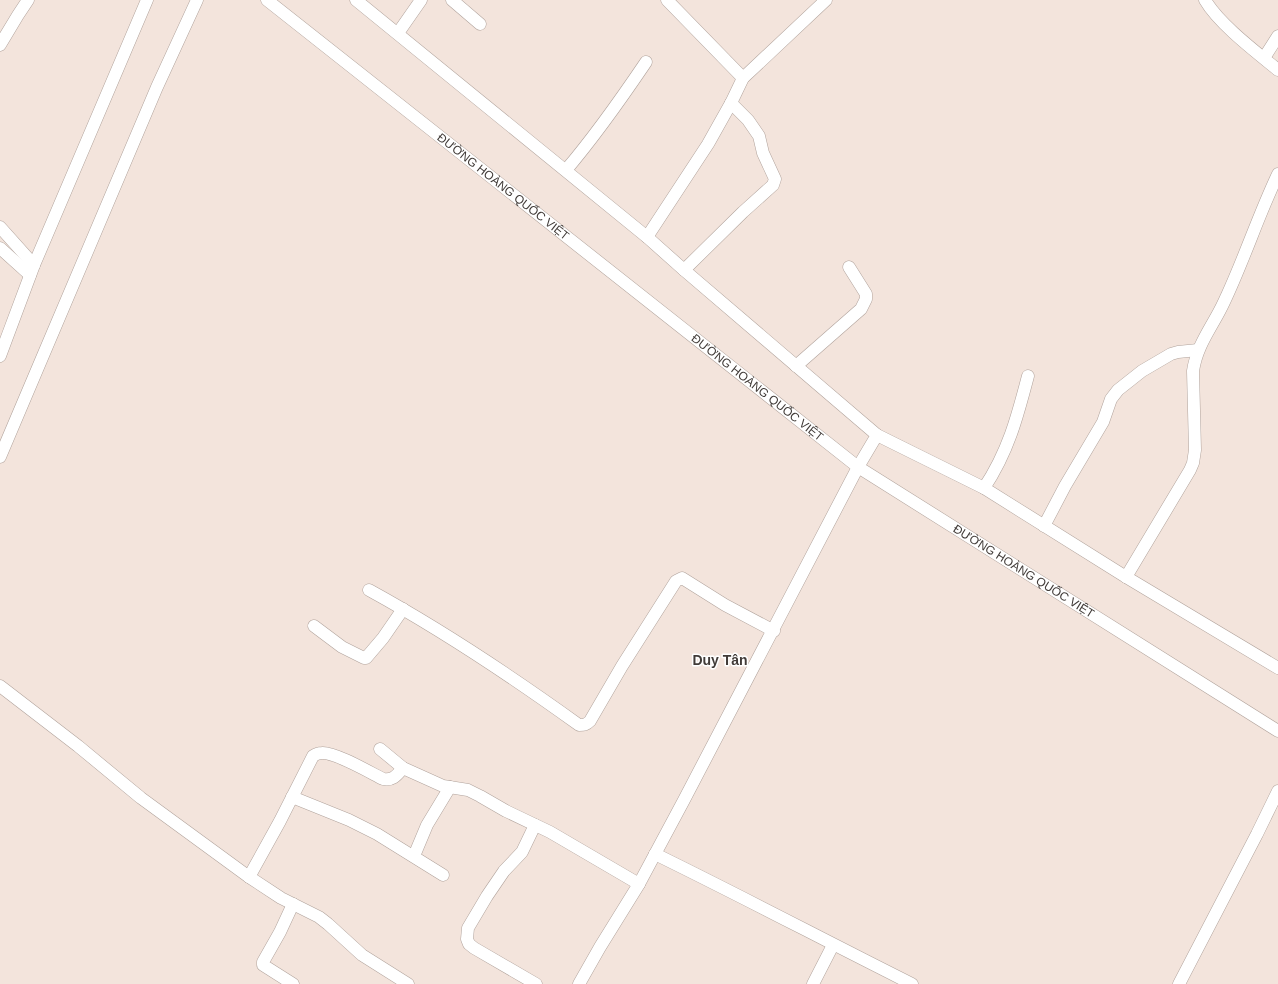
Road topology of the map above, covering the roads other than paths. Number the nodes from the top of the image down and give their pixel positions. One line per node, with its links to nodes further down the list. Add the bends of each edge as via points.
1 (28, 0): 14 (street)
2 (148, 0): 26 (street)
3 (197, 0): 33 (street, via 157,87)
4 (267, 0): 34 (street, ĐƯỜNG HOÀNG QUỐC VIỆT)
5 (356, 0): 12 (street)
6 (421, 0): 12 (street)
7 (452, 0): 11 (street)
8 (667, 0): 18 (street)
9 (826, 0): 18 (street)
10 (1205, 0): 15 (street, via 1230,29)
11 (480, 24)
12 (398, 34): 20 (street)
13 (1278, 36): 15 (street)
14 (0, 45)
15 (1264, 58): 17 (street)
16 (646, 62): 20 (street, via 600,128)
17 (1278, 70)
18 (743, 78): 19 (street)
19 (731, 103): 23 (street, via 708,144); 27 (street, via 759,136 763,153 775,180 773,185)
20 (566, 170): 23 (street)
21 (1278, 174): 28 (street, via 1224,303)
22 (0, 227): 26 (street)
23 (647, 237): 27 (street)
24 (0, 248): 26 (street)
25 (849, 267): 30 (street, via 866,294 864,304)
26 (32, 270): 29 (street)
27 (684, 270): 30 (street)
28 (1198, 350): 36 (street, via 1171,354 1142,371 1118,390 1111,399 1103,422 1064,486); 37 (street, via 1193,371 1193,463)
29 (0, 356)
30 (796, 366): 32 (street)
31 (1028, 376): 35 (street, via 1008,444 996,471)
32 (875, 439): 34 (street); 35 (street)
33 (0, 457)
34 (861, 463): 41 (street); 44 (street, ĐƯỜNG HOÀNG QUỐC VIỆT)
35 (984, 488): 36 (street)
36 (1044, 526): 37 (street)
37 (1126, 577): 42 (street)
38 (369, 590): 39 (street)
39 (403, 609): 40 (street, via 366,658 342,647); 41 (street, via 473,651 579,725 590,721 679,578)
40 (314, 626)
41 (774, 631): 51 (street)
42 (1278, 668)
43 (0, 686): 54 (street, via 141,798)
44 (1278, 731)
45 (380, 749): 46 (street)
46 (403, 768): 47 (street); 49 (street, via 394,778 388,780 330,754 317,754 313,756)
47 (450, 787): 50 (street, via 468,790); 52 (street, via 427,825)
48 (1278, 791): 64 (street)
49 (292, 798): 52 (street, via 348,820); 54 (street)
50 (535, 825): 55 (street); 60 (street, via 522,852 504,871 468,928 467,939 474,948)
51 (655, 854): 55 (street); 57 (street)
52 (414, 856): 53 (street)
53 (443, 875)
54 (249, 877): 56 (street)
55 (639, 884): 61 (street)
56 (293, 904): 58 (street, via 263,962 263,965); 59 (street, via 319,917 362,955)
57 (833, 945): 62 (street); 63 (street)
58 (293, 984)
59 (408, 984)
60 (536, 984)
61 (579, 984)
62 (813, 984)
63 (912, 984)
64 (1179, 984)

